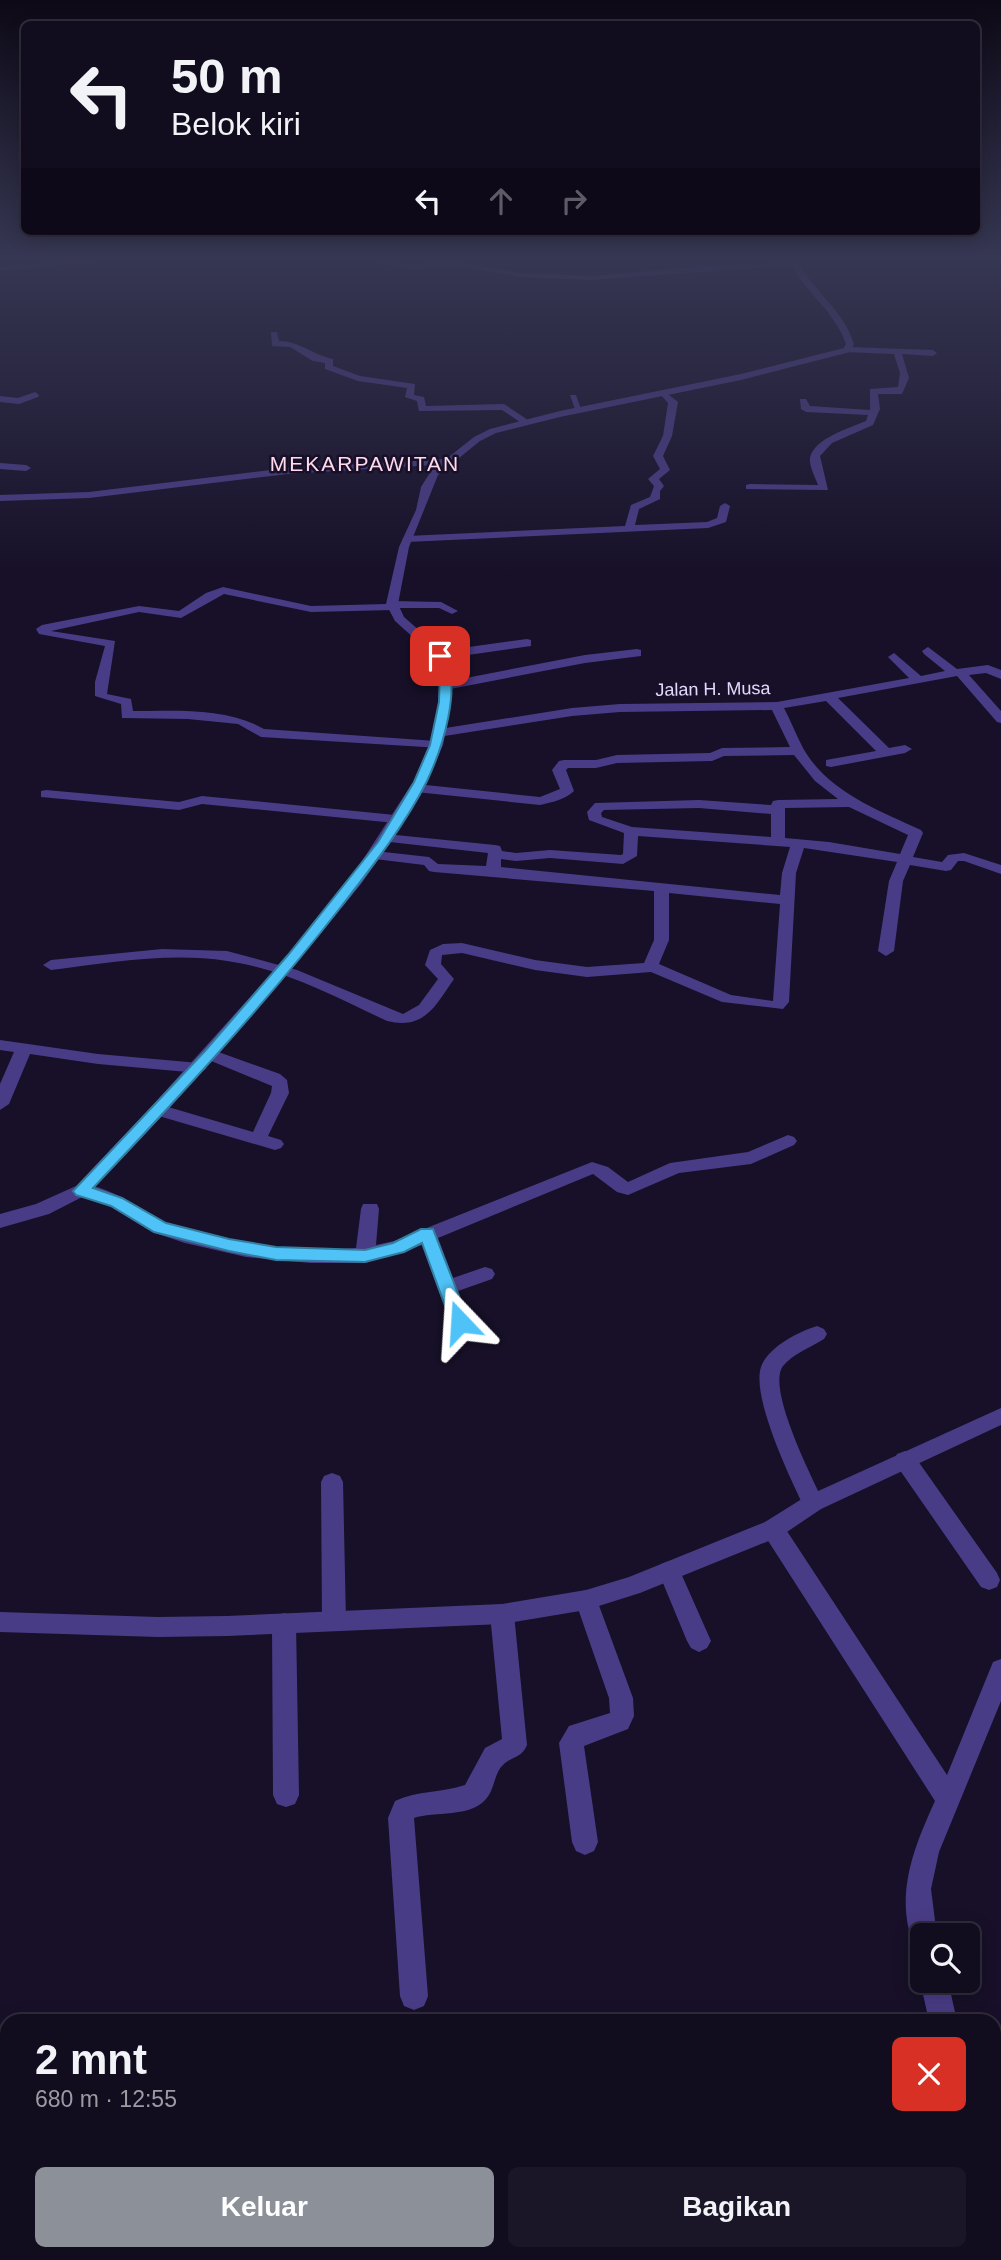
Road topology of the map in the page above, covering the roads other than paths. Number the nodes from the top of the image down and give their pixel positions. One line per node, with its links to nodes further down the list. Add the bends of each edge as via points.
1 (326, 360): 11 (street, via 329,368 360,379 412,386 409,397 421,400 422,409 504,407)
2 (803, 360): 4 (street)
3 (901, 360): 10 (street, via 904,386 899,392 873,391)
4 (664, 394): 9 (street); 18 (street, via 673,402 666,447 658,456 665,467 653,479 659,486 655,499 634,507)
5 (35, 395): 7 (street, via 19,401)
6 (573, 397): 9 (street)
7 (0, 399)
8 (803, 401): 10 (street, via 806,409)
9 (579, 410): 11 (street)
10 (874, 413): 15 (street, via 869,423 830,441 815,455 823,489)
11 (526, 422): 12 (street, via 482,436)
12 (447, 462): 16 (street, via 288,471 89,495); 19 (street, via 428,481)
13 (0, 466): 14 (street)
14 (26, 468)
15 (750, 487)
16 (0, 498)
17 (725, 506): 18 (street, via 722,520 714,524)
18 (631, 529): 19 (street)
19 (407, 540): 20 (street)
20 (393, 605): 21 (street, via 441,605); 25 (street, via 399,619); 34 (street, Jalan H. Musa, via 311,609 223,590 180,615 139,609 42,629 57,636 111,644 102,696 126,701 126,715 229,719 246,722 261,733)
21 (452, 611)
22 (527, 643): 25 (street)
23 (928, 651): 27 (street)
24 (637, 653): 30 (street)
25 (440, 656): 30 (street, via 446,667)
26 (894, 657): 29 (street)
27 (957, 673): 28 (street, Jalan H. Musa, via 988,669); 29 (street, Jalan H. Musa); 33 (street)
28 (1001, 675)
29 (918, 680): 31 (street, Jalan H. Musa)
30 (445, 686): 34 (street)
31 (828, 696): 32 (street, Jalan H. Musa); 37 (street)
32 (778, 706): 34 (street, Jalan H. Musa, via 572,712); 36 (street)
33 (998, 712)
34 (437, 739): 39 (street)
35 (905, 749): 37 (street)
36 (797, 751): 39 (street, via 564,764 559,770 566,791 540,801); 41 (street)
37 (886, 753): 38 (street)
38 (831, 763)
39 (416, 788): 43 (street)
40 (46, 794): 43 (street, via 179,806 202,800)
41 (851, 803): 42 (street, via 780,803); 51 (street, via 916,833)
42 (777, 810): 44 (street, via 699,804 596,809 596,820); 46 (street)
43 (396, 820): 45 (street)
44 (631, 831): 46 (street); 50 (street, via 627,859)
45 (386, 838): 48 (street, via 492,848); 49 (street)
46 (778, 841): 47 (street)
47 (799, 843): 51 (street); 56 (street, via 789,869)
48 (496, 854): 50 (street); 53 (street)
49 (375, 855): 53 (street, via 429,860 435,868); 60 (street)
50 (572, 856): 54 (street)
51 (903, 860): 52 (street, via 944,867 956,857); 57 (street, via 895,881)
52 (1001, 870)
53 (493, 872): 54 (street)
54 (565, 878): 55 (street)
55 (661, 887): 56 (street); 59 (street, via 662,944)
56 (787, 900): 59 (street, via 778,1006 728,999)
57 (886, 951)
58 (51, 965): 60 (street, via 135,956 211,955)
59 (649, 967): 60 (street, via 587,972 462,948 443,949 435,953 433,965 446,979 419,1015 409,1019 393,1017)
60 (283, 969): 63 (street)
61 (0, 1045): 62 (street)
62 (24, 1048): 63 (street, via 98,1059); 64 (street)
63 (205, 1061): 65 (street); 65 (street, via 281,1083 266,1141)
64 (0, 1104)
65 (158, 1110): 67 (street)
66 (788, 1141): 70 (street, via 751,1157 676,1167 628,1189 601,1169 592,1168)
67 (82, 1191): 69 (street); 71 (street, via 117,1202 160,1227 229,1245 276,1254)
68 (370, 1209): 71 (street)
69 (0, 1221)
70 (427, 1234): 71 (street); 73 (street)
71 (365, 1256)
72 (485, 1274): 73 (street)
73 (447, 1288): 74 (street)
74 (460, 1322)
75 (817, 1334): 79 (street, via 773,1363 769,1375 780,1423)
76 (1001, 1416): 77 (street)
77 (905, 1460): 79 (street); 82 (street)
78 (332, 1482): 85 (street)
79 (813, 1503): 80 (street)
80 (773, 1529): 81 (street); 91 (street)
81 (669, 1571): 83 (street); 88 (street)
82 (989, 1580)
83 (586, 1600): 84 (street); 92 (street, via 622,1709 619,1721 578,1734 571,1744)
84 (502, 1614): 85 (street); 95 (street, via 515,1745 489,1762 480,1788 472,1795 414,1804 401,1818)
85 (334, 1621): 87 (street)
86 (0, 1622): 87 (street, via 158,1627)
87 (284, 1623): 90 (street)
88 (699, 1641)
89 (1001, 1670): 91 (street)
90 (286, 1795)
91 (949, 1800): 93 (street, via 926,1851 918,1889)
92 (585, 1842)
93 (922, 1923)
94 (937, 1993): 96 (street)
95 (414, 1996)
96 (941, 2014)

